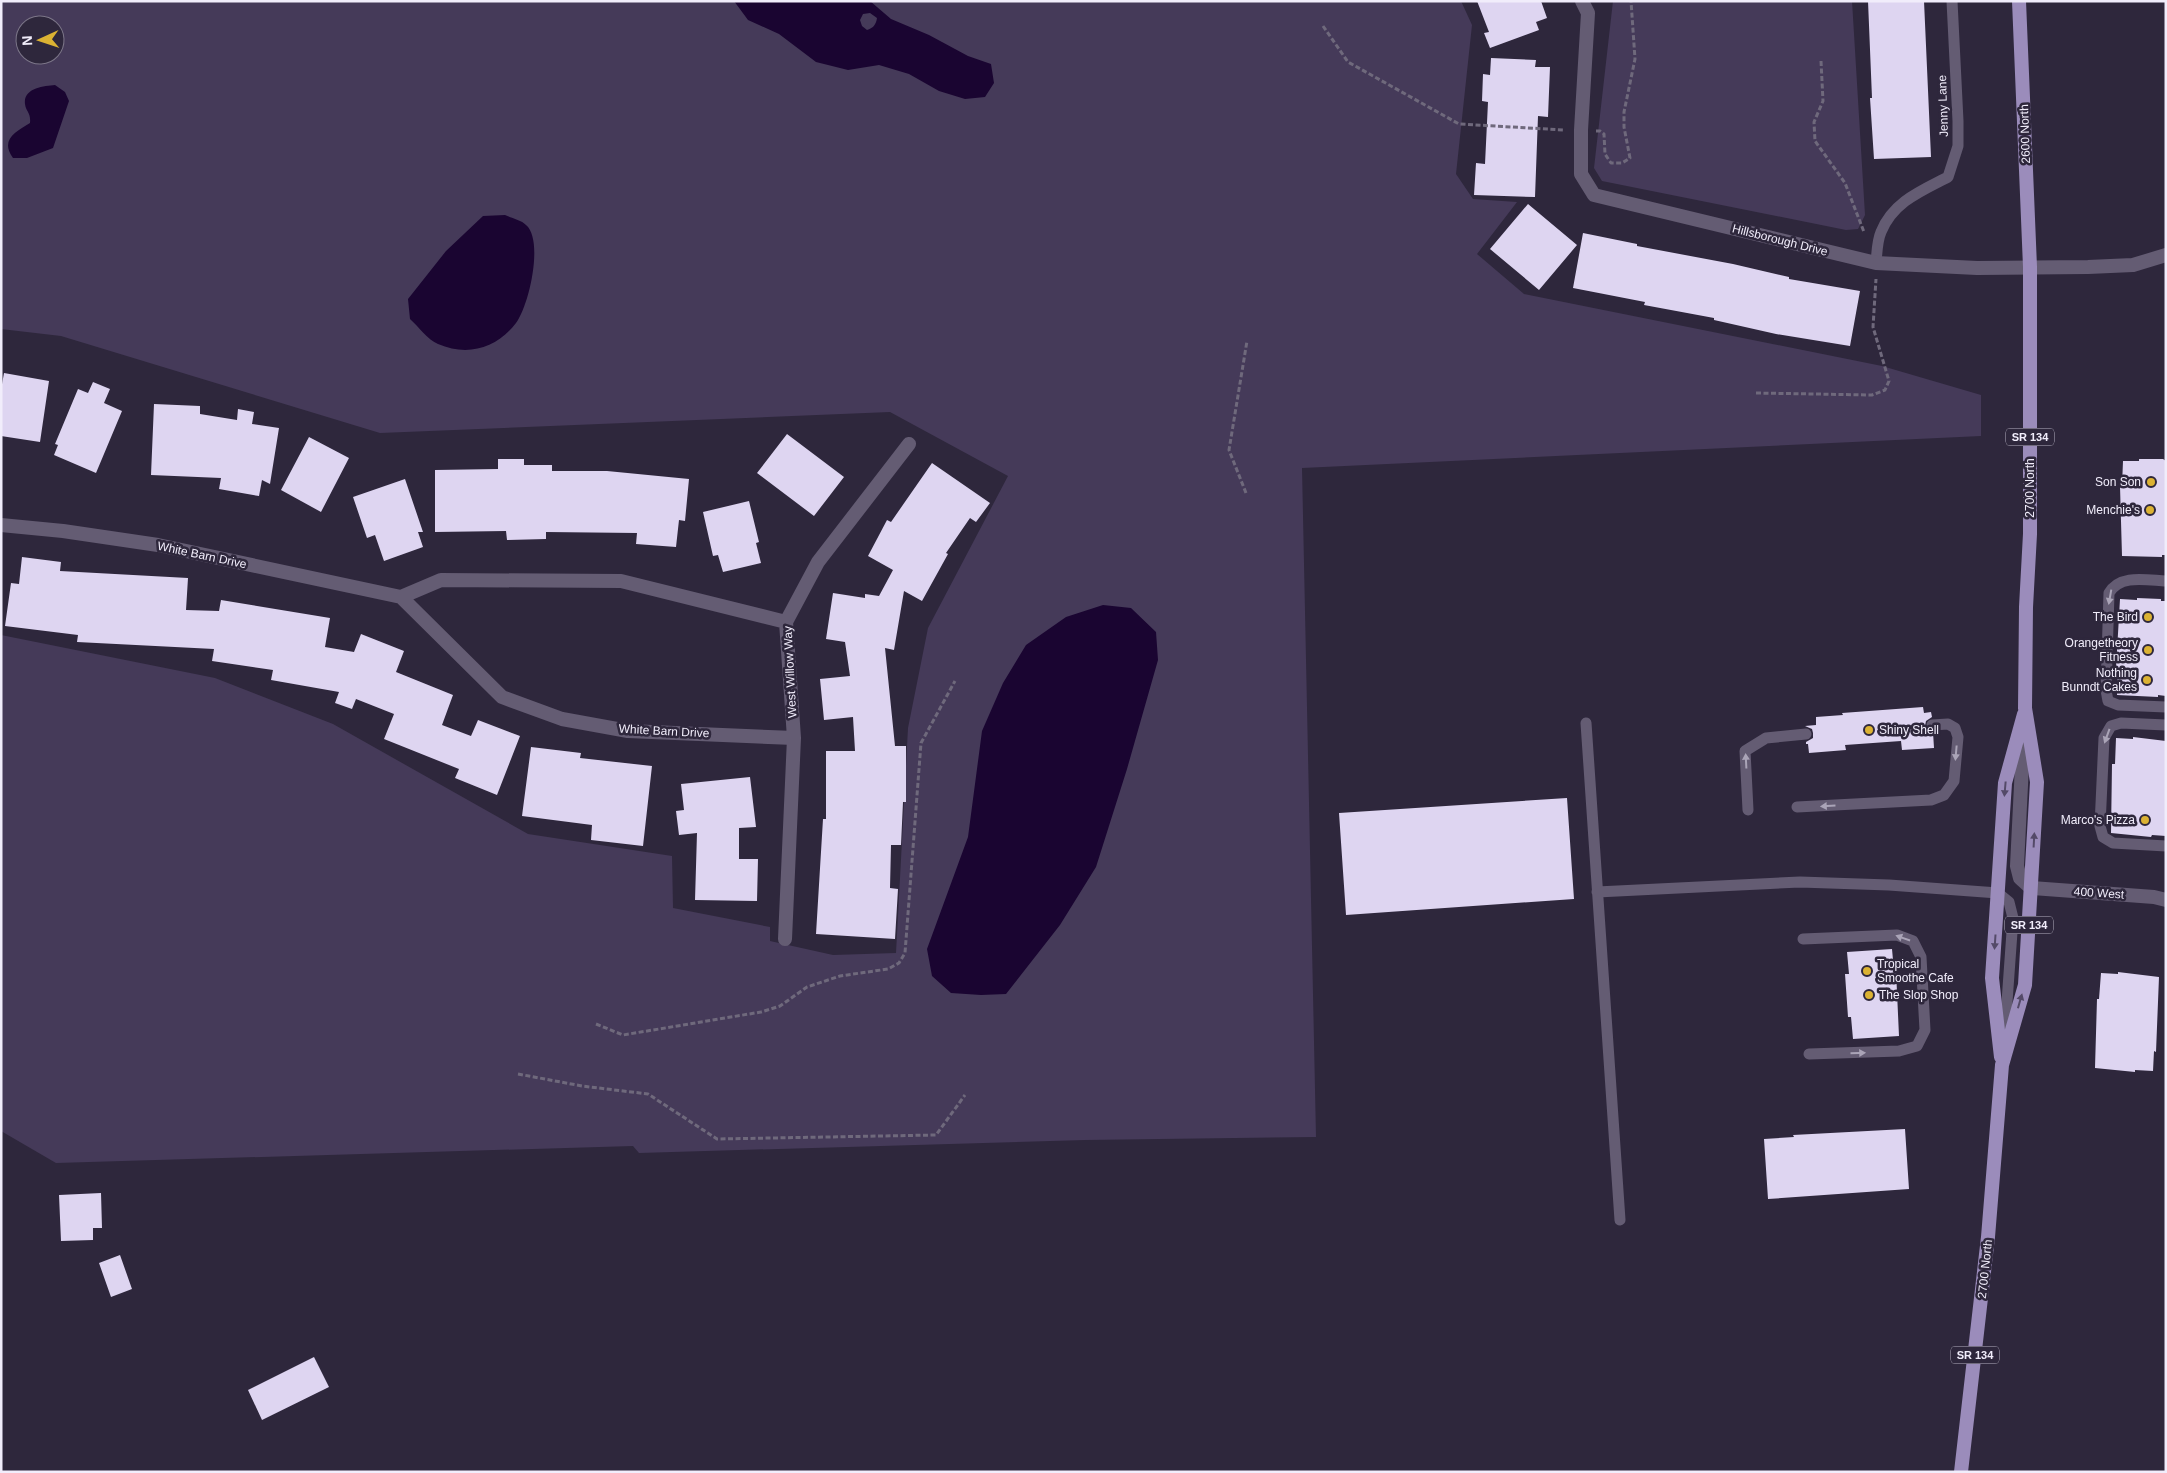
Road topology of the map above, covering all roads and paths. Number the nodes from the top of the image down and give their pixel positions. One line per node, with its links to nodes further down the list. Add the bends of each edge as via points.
1 (1582, 1): 6 (street, Hillsborough Drive, via 1588,13)
2 (1631, 1): 6 (path, via 1636,58 1624,112 1630,158 1622,163 1611,163 1605,154 1604,134)
3 (1952, 1): 8 (lane, Jenny Lane, via 1958,146 1948,177 1909,197 1890,215 1880,234)
4 (2019, 1): 9 (main road, 2600 North / SR 134)
5 (1323, 26): 6 (path, via 1348,62 1459,124)
6 (1581, 130): 8 (street, Hillsborough Drive, via 1581,174 1594,195)
7 (2166, 255): 9 (street, Hillsborough Drive, via 2133,265)
8 (1876, 263): 9 (street, Hillsborough Drive)
9 (2030, 267): 19 (main road, 2700 North / SR 134, via 2030,534)
10 (1247, 340): 12 (path, via 1229,450)
11 (909, 444): 16 (street, West Willow Way, via 818,562)
12 (1246, 494)
13 (1, 525): 15 (street, White Barn Drive, via 158,545)
14 (2166, 581): 18 (lane, one-way to 18, via 2124,580 2111,588 2106,690 2108,701 2118,705)
15 (401, 597): 16 (street, via 441,580 622,581); 24 (street, White Barn Drive, via 502,697 562,719 628,731)
16 (786, 622): 24 (street, West Willow Way)
17 (955, 680): 34 (path, via 921,743 905,953 899,963 888,969 832,979 807,988 780,1006 760,1012 623,1035)
18 (2166, 707)
19 (2025, 708): 28 (main road, 2700 North / SR 134, via 2037,782); 30 (main road, 2700 North / SR 134, one-way to 30, via 2006,783)
20 (1586, 723): 29 (lane)
21 (1932, 725): 25 (lane, one-way to 25, via 1948,724 1955,728 1958,737 1954,781 1944,795 1931,800)
22 (2166, 725): 27 (lane, one-way to 27, via 2121,723 2111,726 2104,738 2100,826 2102,837 2114,843)
23 (1806, 734): 26 (lane, one-way to 23, via 1745,751 1766,738)
24 (794, 738): 32 (street, West Willow Way)
25 (1797, 807)
26 (1748, 810)
27 (2166, 846)
28 (2031, 888): 31 (street, 400 West); 36 (main road, 2700 North / SR 134, one-way to 28, via 2025,986)
29 (1597, 892): 30 (lane, via 1800,882); 39 (lane)
30 (1998, 893): 36 (main road, 2700 North / SR 134, via 1992,978)
31 (2166, 900)
32 (784, 939)
33 (1803, 939): 35 (lane, one-way to 33, via 1899,1051 1917,1046 1925,1030 1921,957 1913,941 1897,935)
34 (596, 1024)
35 (1809, 1054)
36 (2002, 1065): 40 (main road, 2700 North / SR 134, via 1988,1238)
37 (518, 1074): 38 (path, via 648,1094 717,1138 936,1134)
38 (965, 1095)
39 (1620, 1220)
40 (1961, 1472)

